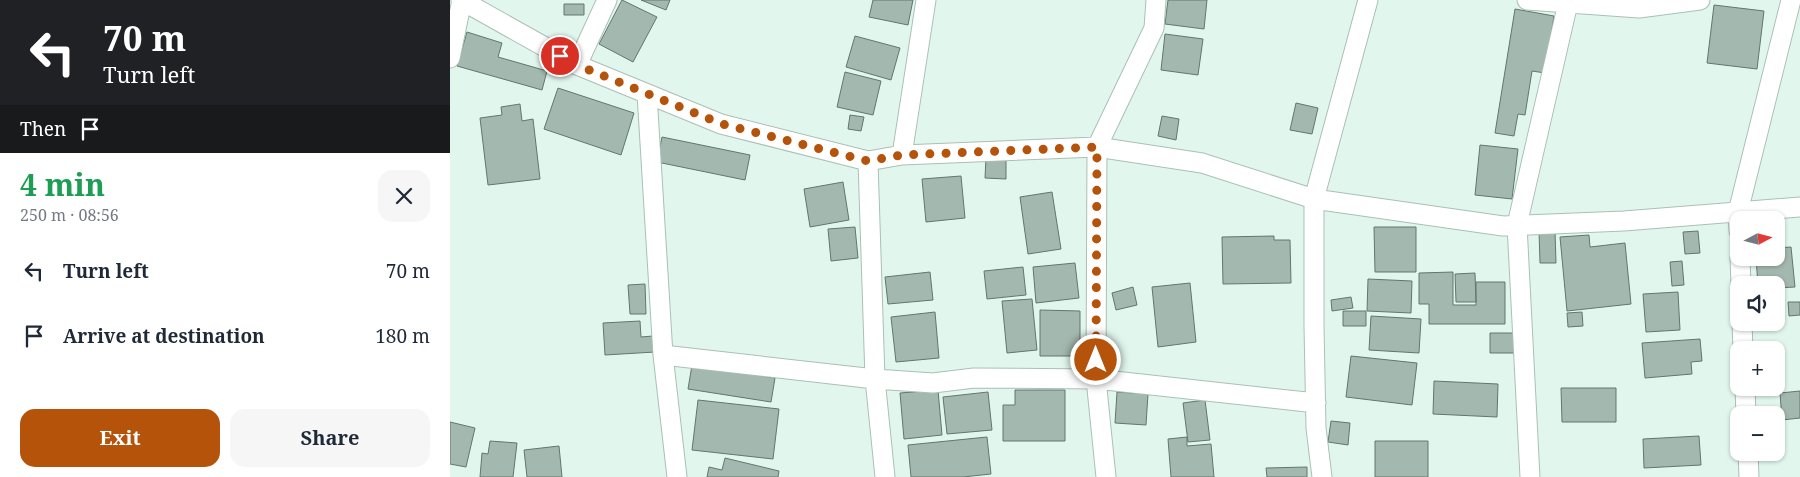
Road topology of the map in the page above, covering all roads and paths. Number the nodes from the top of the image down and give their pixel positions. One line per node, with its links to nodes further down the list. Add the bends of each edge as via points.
1 (461, 0): 10 (street); 11 (street)
2 (607, 0): 11 (street)
3 (926, 0): 14 (street)
4 (1156, 0): 13 (street, via 1154,28)
5 (1368, 0): 16 (street)
6 (1527, 0): 9 (street)
7 (1700, 0): 9 (street, via 1639,8)
8 (1792, 0): 18 (street)
9 (1568, 3): 21 (street)
10 (450, 58)
11 (577, 65): 12 (street)
12 (647, 94): 15 (street, via 722,124); 22 (street)
13 (1097, 147): 14 (street); 16 (street, via 1202,164); 24 (street)
14 (902, 155): 15 (street)
15 (868, 161): 23 (street)
16 (1314, 199): 21 (street); 25 (street)
17 (1800, 207): 19 (street)
18 (1738, 211)
19 (1750, 211)
20 (1730, 213): 21 (street)
21 (1517, 226): 31 (street)
22 (663, 354): 23 (street); 27 (street)
23 (875, 379): 24 (street, via 933,383 974,378); 28 (street)
24 (1096, 379): 25 (street); 29 (street)
25 (1316, 403): 30 (street)
26 (1748, 461): 32 (street)
27 (677, 477)
28 (885, 477)
29 (1106, 477)
30 (1322, 477)
31 (1530, 477)
32 (1748, 477)

